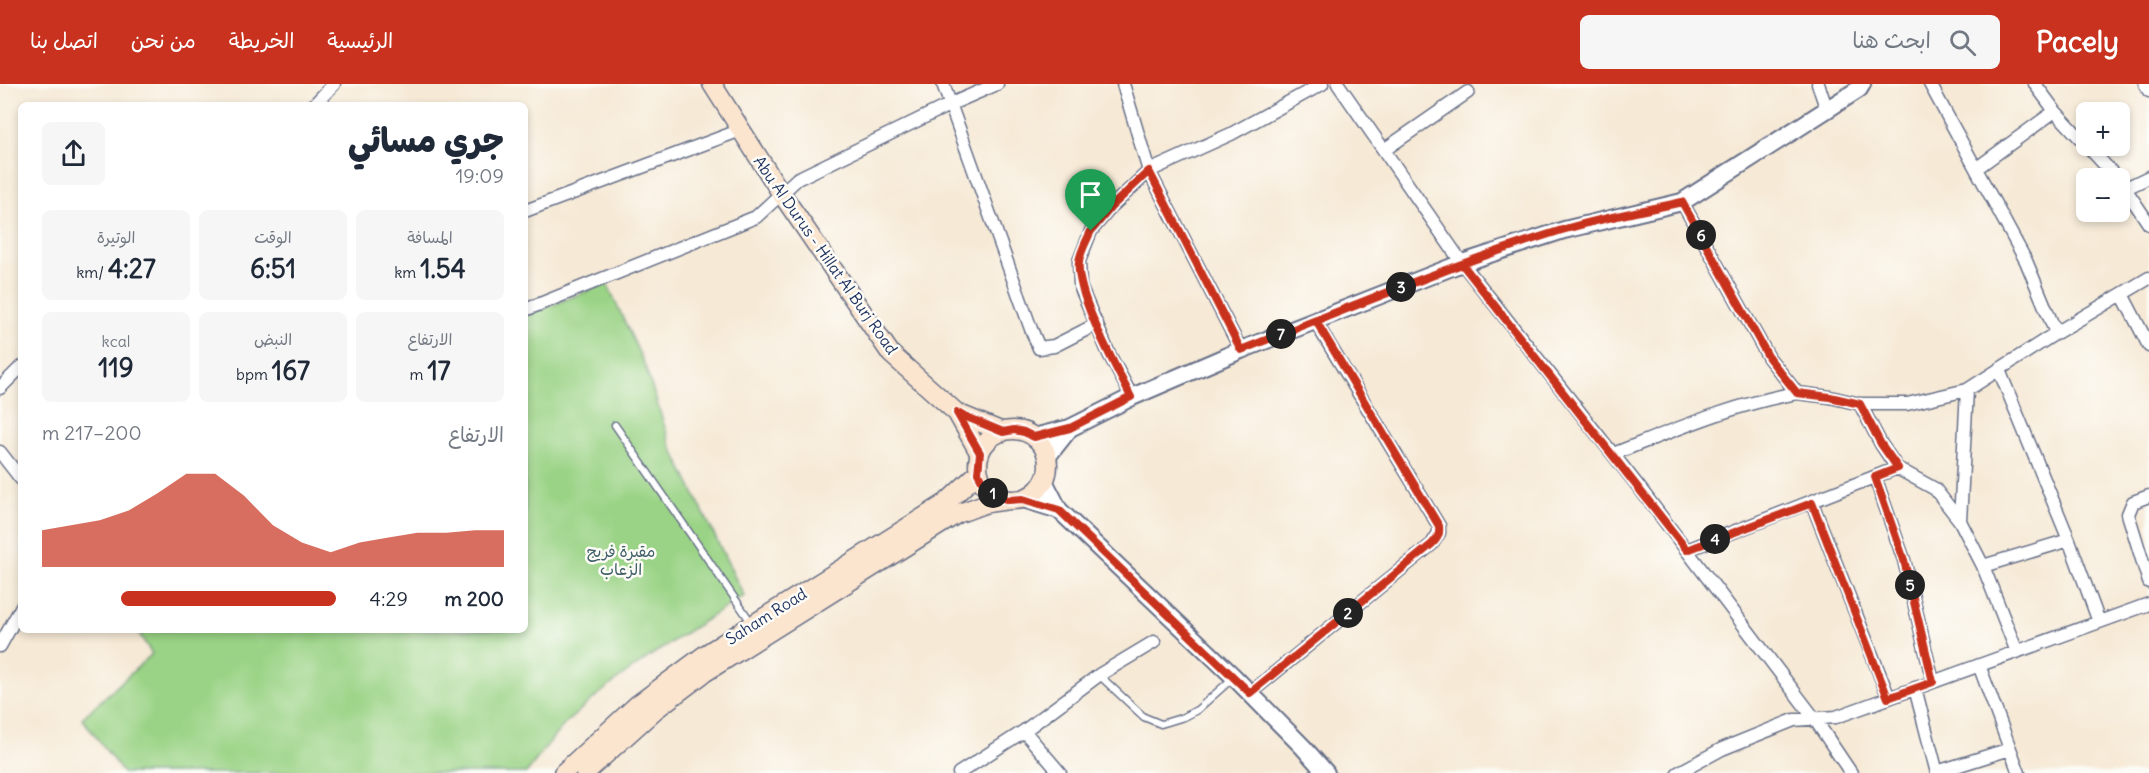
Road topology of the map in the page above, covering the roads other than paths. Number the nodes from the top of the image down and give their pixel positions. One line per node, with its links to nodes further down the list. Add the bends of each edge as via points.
1 (334, 84): 15 (street)
2 (711, 84): 19 (main road, Abu Al Durus - Hillat Al Burj Road)
3 (943, 84): 16 (street)
4 (997, 84): 16 (street)
5 (1123, 84): 23 (street)
6 (1322, 84): 23 (street, via 1232,134)
7 (1338, 84): 20 (street)
8 (1818, 84): 17 (street)
9 (1862, 84): 17 (street)
10 (1930, 84): 21 (street)
11 (2035, 84): 18 (street)
12 (2145, 84): 13 (street)
13 (2149, 91)
14 (1468, 92): 20 (street)
15 (317, 102)
16 (951, 104): 26 (street, via 797,178); 36 (street, via 1039,348 1054,346)
17 (1827, 110): 28 (street)
18 (2055, 111): 21 (street); 22 (street)
19 (741, 130): 26 (main road, Abu Al Durus - Hillat Al Burj Road); 29 (street)
20 (1384, 150): 31 (street)
21 (1977, 168): 37 (street, via 2026,261)
22 (2107, 168)
23 (1149, 171): 36 (street, via 1091,231 1079,261 1080,286); 39 (street)
24 (2149, 177): 25 (street)
25 (2130, 181)
26 (781, 193): 34 (street, via 756,217); 47 (main road, Abu Al Durus - Hillat Al Burj Road, via 891,354)
27 (2130, 196): 30 (street)
28 (1682, 202): 31 (street, via 1564,230); 44 (street, via 1769,358)
29 (528, 210)
30 (2149, 224)
31 (1462, 264): 35 (street); 54 (street)
32 (2149, 278): 33 (street)
33 (2122, 294): 37 (street); 38 (street)
34 (528, 309)
35 (1316, 321): 39 (street); 82 (street, via 1440,533 1432,544)
36 (1097, 324): 45 (street)
37 (2056, 333): 40 (street)
38 (2149, 346)
39 (1241, 350): 45 (street)
40 (1999, 370): 43 (street); 66 (street)
41 (18, 371): 42 (street)
42 (0, 388)
43 (1967, 390): 46 (street, via 1907,404); 65 (street)
44 (1797, 393): 46 (street); 54 (street, via 1740,407)
45 (1131, 397): 49 (street)
46 (1860, 404): 56 (street)
47 (957, 413): 50 (main road, Abu Al Durus - Hillat Al Burj Road); 53 (main road, Abu Al Durus - Hillat Al Burj Road)
48 (615, 425): 73 (lane)
49 (1070, 428): 51 (street); 55 (street)
50 (1003, 432): 51 (main road, via 1014,430); 53 (main road, via 993,436)
51 (1034, 437): 55 (main road)
52 (0, 452): 58 (street)
53 (980, 453): 57 (main road)
54 (1613, 454): 67 (street)
55 (1047, 457): 60 (main road)
56 (1898, 468): 59 (street); 65 (street, via 1935,489)
57 (978, 473): 62 (main road, via 996,496); 73 (main road, Saham Road, via 946,503)
58 (18, 475)
59 (1875, 477): 63 (street); 80 (street, via 1904,560)
60 (1044, 481): 62 (main road, via 1035,492); 64 (street)
61 (2149, 496): 69 (street, via 2133,502 2128,514)
62 (1016, 500): 64 (street); 89 (main road, Saham Road, via 987,503 957,514 721,662 661,705)
63 (1812, 503): 67 (street); 83 (street)
64 (1059, 510): 79 (street)
65 (1960, 521): 68 (street)
66 (2069, 540): 68 (street); 72 (street)
67 (1687, 550): 84 (street)
68 (1983, 566): 76 (street)
69 (2149, 582)
70 (2149, 604): 72 (street)
71 (18, 613): 75 (street)
72 (2099, 622): 76 (street)
73 (753, 625): 88 (main road, Saham Road, via 660,686)
74 (1154, 642): 78 (street)
75 (0, 646)
76 (2017, 652): 77 (street)
77 (1979, 665): 80 (street); 86 (street)
78 (1099, 675): 79 (lane, via 1144,717 1161,724 1197,710); 85 (street)
79 (1234, 677): 82 (street)
80 (1933, 682): 81 (street)
81 (1915, 688): 83 (street); 87 (street)
82 (1250, 693): 92 (street)
83 (1888, 698): 84 (street, via 1836,717)
84 (1814, 718): 93 (street, via 1794,720 1722,749); 94 (street)
85 (1024, 731): 90 (street); 91 (street)
86 (2010, 749): 87 (street); 95 (street)
87 (1937, 772)
88 (562, 773)
89 (585, 773)
90 (959, 773)
91 (1060, 773)
92 (1326, 773)
93 (1678, 773)
94 (1851, 773)
95 (2019, 773)

